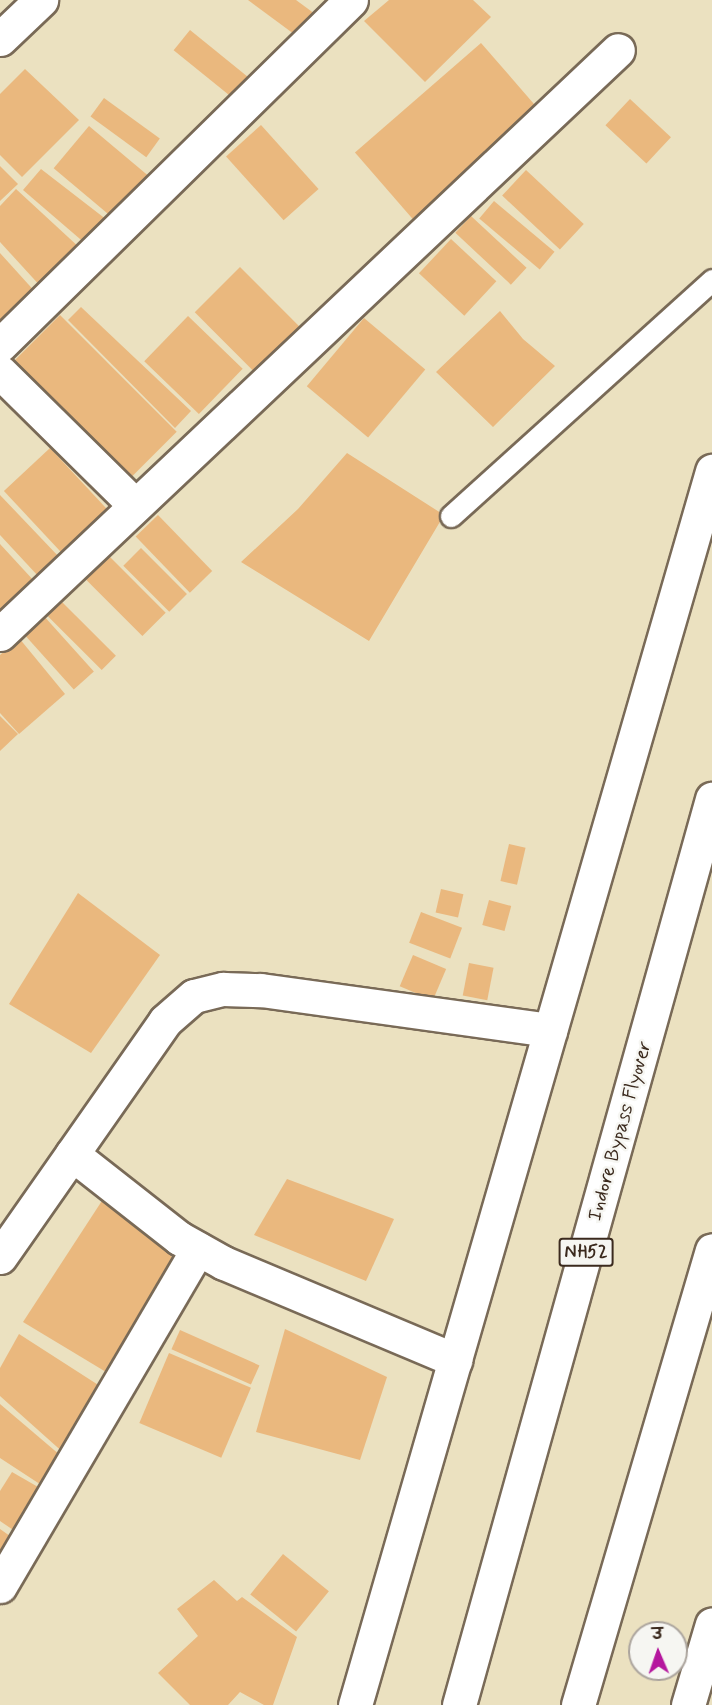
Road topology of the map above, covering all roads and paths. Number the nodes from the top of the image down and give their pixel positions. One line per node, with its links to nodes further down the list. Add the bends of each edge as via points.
1 (41, 0): 3 (main road)
2 (351, 0): 6 (main road)
3 (0, 39)
4 (618, 50): 9 (main road)
5 (712, 280): 10 (lane)
6 (0, 345)
7 (0, 372): 9 (main road)
8 (712, 471): 13 (main road)
9 (135, 505): 11 (main road)
10 (451, 516)
11 (0, 634)
12 (712, 799): 23 (main road, Indore Bypass Flyover / NH52)
13 (550, 1030): 14 (main road, via 261,990 223,989 194,996 165,1021); 18 (main road)
14 (72, 1154): 15 (main road); 17 (main road)
15 (198, 1249): 18 (main road); 19 (main road)
16 (712, 1250): 24 (main road)
17 (0, 1257)
18 (455, 1360): 22 (main road)
19 (0, 1586)
20 (712, 1624): 21 (main road)
21 (698, 1692)
22 (355, 1705)
23 (459, 1705)
24 (578, 1705)

